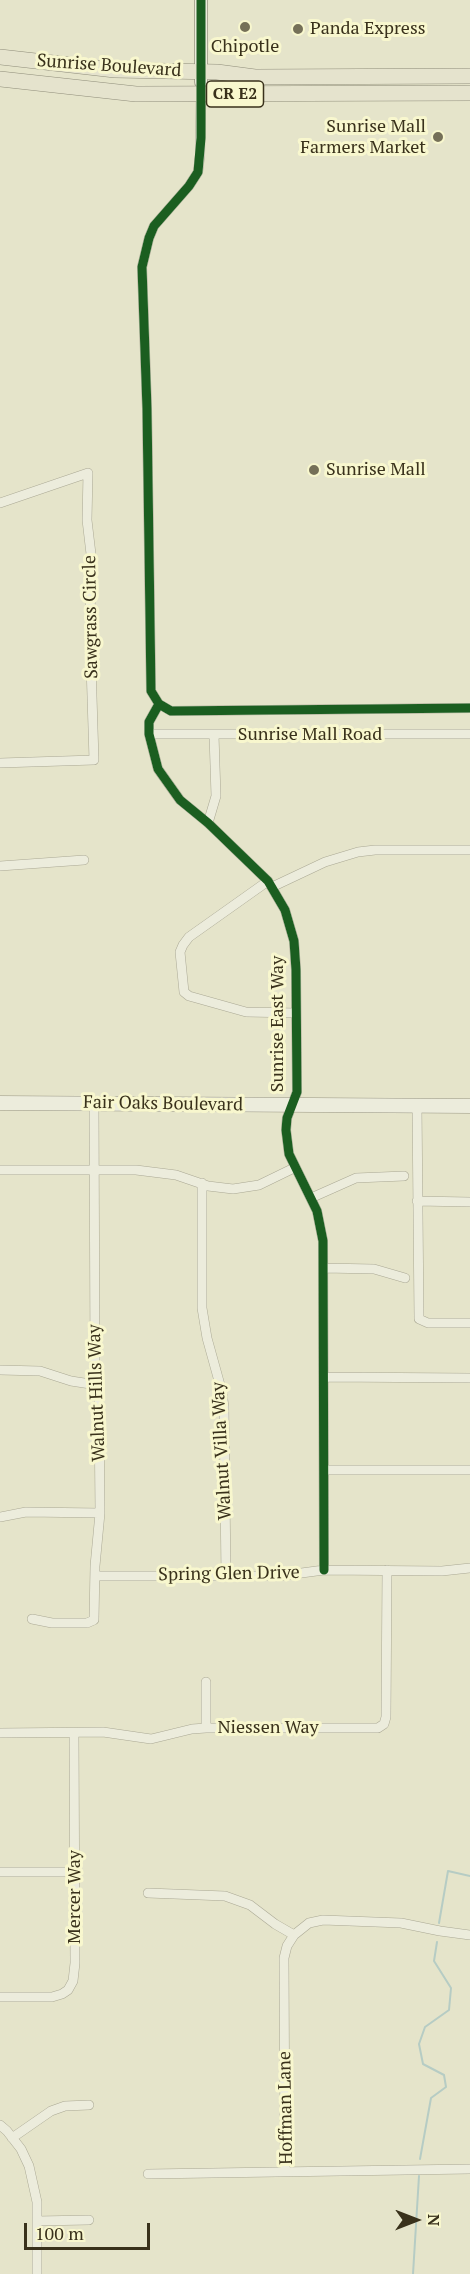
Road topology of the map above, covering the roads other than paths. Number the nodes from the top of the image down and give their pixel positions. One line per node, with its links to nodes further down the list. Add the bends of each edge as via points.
1 (201, 0): 5 (street)
2 (0, 57): 5 (main road, Sunrise Boulevard / CR E2)
3 (470, 76): 5 (main road, Sunrise Boulevard / CR E2, via 255,77 218,72)
4 (0, 79): 5 (main road, Sunrise Boulevard / CR E2, via 136,94)
5 (201, 83): 6 (main road, Sunrise Boulevard / CR E2); 8 (street, via 198,172 154,226 142,267 152,691)
6 (470, 93)
7 (0, 503): 13 (street, Sawgrass Circle, via 88,473 94,760)
8 (159, 704): 9 (street, via 171,711); 10 (street, via 150,717)
9 (470, 708)
10 (149, 734): 12 (street, Sunrise Mall Road); 14 (street, Sunrise East Way, via 158,769 180,800)
11 (470, 734): 12 (street, Sunrise Mall Road)
12 (214, 735): 14 (street, via 216,796)
13 (0, 763)
14 (208, 822): 18 (street, Sunrise East Way)
15 (470, 850): 18 (street, via 358,852)
16 (84, 860): 17 (street)
17 (0, 866)
18 (270, 884): 19 (street, Sunrise East Way, via 285,910 294,941); 19 (street, via 189,937 180,952 184,992 246,1012)
19 (296, 1013): 22 (street, Sunrise East Way, via 297,1092)
20 (0, 1103): 21 (main road, Fair Oaks Boulevard)
21 (94, 1103): 22 (main road, Fair Oaks Boulevard); 27 (street, Walnut Hills Way)
22 (292, 1106): 23 (main road, Fair Oaks Boulevard); 25 (street, Sunrise East Way, via 286,1130)
23 (417, 1106): 24 (main road, Fair Oaks Boulevard); 31 (street)
24 (470, 1106)
25 (294, 1168): 29 (street, via 247,1188); 30 (street, Sunrise East Way)
26 (0, 1170): 27 (street)
27 (94, 1171): 29 (street, via 156,1171); 39 (street, Walnut Hills Way)
28 (404, 1176): 30 (street, via 356,1178)
29 (202, 1183): 48 (street, Walnut Villa Way, via 202,1308 224,1407)
30 (311, 1198): 33 (street, Sunrise East Way, via 321,1226)
31 (417, 1201): 32 (street); 35 (street, via 419,1319 428,1323)
32 (470, 1202)
33 (324, 1268): 34 (street, via 374,1269); 37 (street, Sunrise East Way)
34 (405, 1278)
35 (470, 1323)
36 (0, 1370): 39 (street, via 40,1371)
37 (324, 1377): 38 (street); 40 (street, Sunrise East Way)
38 (470, 1378)
39 (97, 1385): 42 (street, Walnut Hills Way)
40 (325, 1470): 41 (street); 45 (street, Sunrise East Way)
41 (470, 1470)
42 (100, 1513): 43 (street, via 26,1512); 47 (street, Walnut Hills Way)
43 (0, 1517)
44 (470, 1568): 46 (street, Spring Glen Drive)
45 (324, 1570): 46 (street, Spring Glen Drive); 48 (street, Spring Glen Drive, via 279,1576)
46 (387, 1570): 51 (street, Niessen Way, via 384,1724 378,1728)
47 (95, 1576): 48 (street, Spring Glen Drive); 49 (street, Walnut Hills Way, via 94,1620 52,1623)
48 (226, 1576)
49 (32, 1619)
50 (206, 1683): 51 (street)
51 (206, 1728): 53 (street, Niessen Way, via 151,1739 103,1731)
52 (0, 1733): 53 (street, Niessen Way)
53 (74, 1733): 55 (street, Mercer Way)
54 (0, 1872): 55 (street)
55 (75, 1872): 59 (street, Mercer Way, via 75,1963 68,1990 52,1997)
56 (148, 1893): 57 (street, via 225,1896 250,1905)
57 (294, 1935): 58 (street, via 309,1923 323,1920 401,1923); 64 (street, Hoffman Lane, via 284,1958)
58 (470, 1935)
59 (0, 1997)
60 (89, 2105): 62 (street, via 51,2111)
61 (0, 2125): 62 (street)
62 (12, 2138): 67 (street, via 29,2166)
63 (470, 2169): 64 (street, Hoffman Lane)
64 (285, 2172): 65 (street)
65 (148, 2174)
66 (89, 2220): 67 (street)
67 (37, 2221): 68 (street)
68 (37, 2274)

